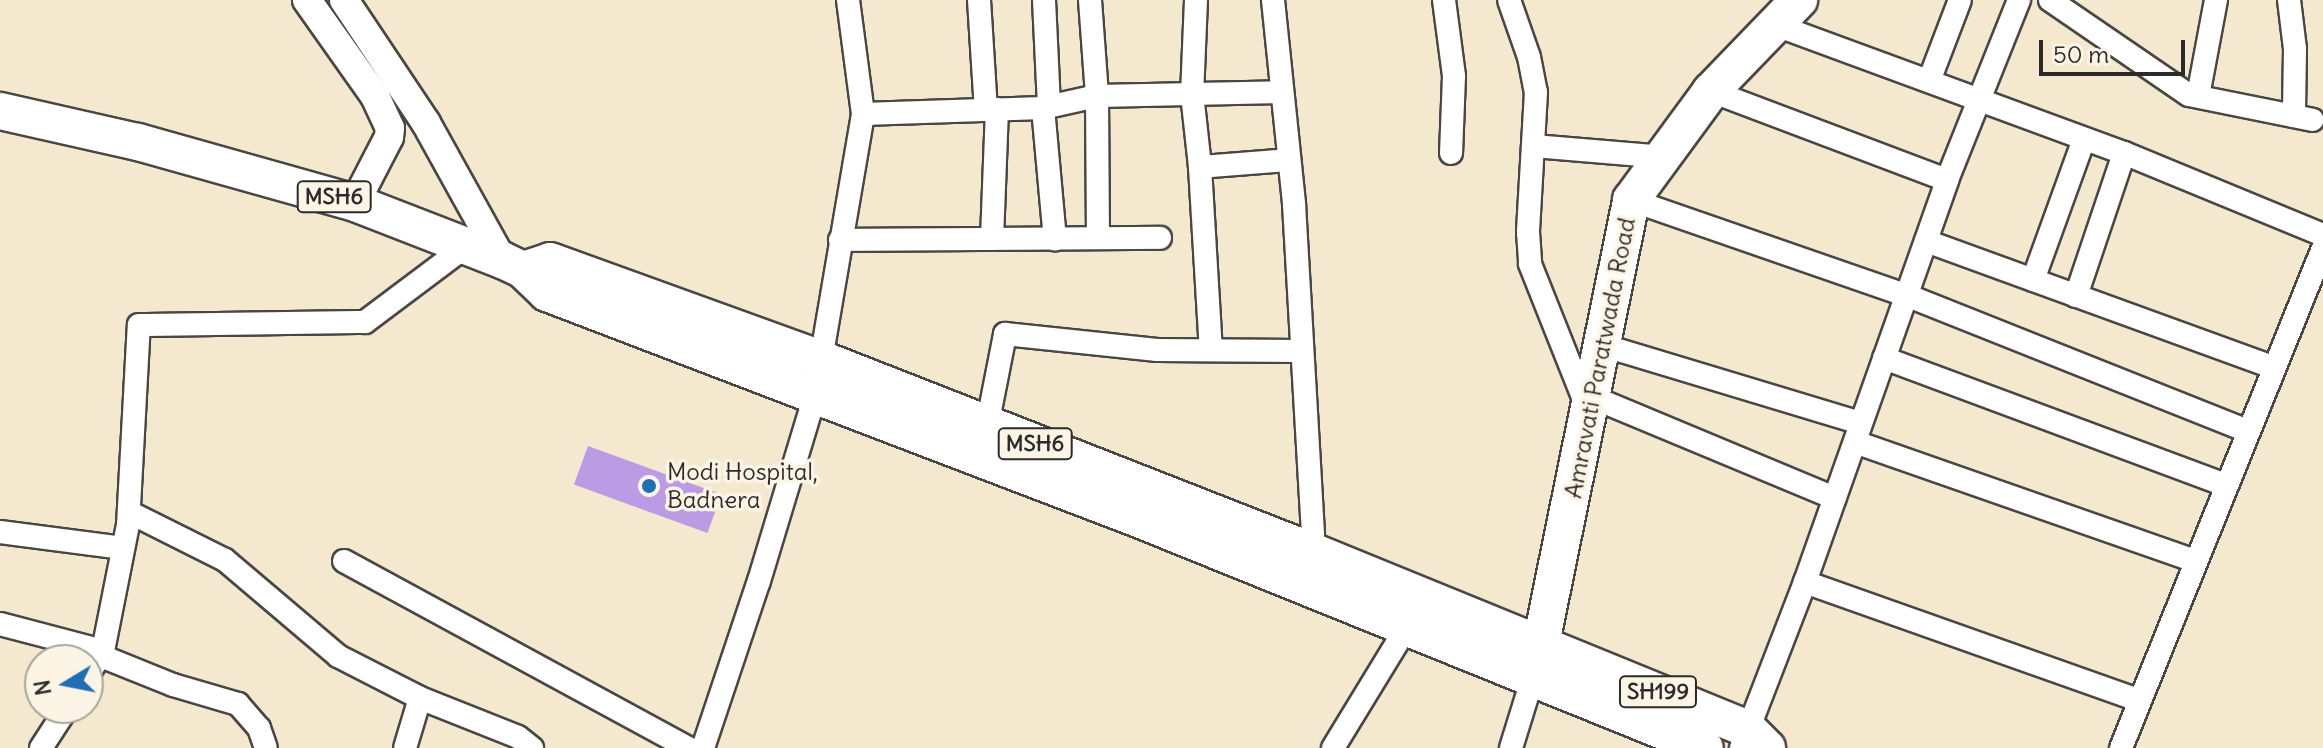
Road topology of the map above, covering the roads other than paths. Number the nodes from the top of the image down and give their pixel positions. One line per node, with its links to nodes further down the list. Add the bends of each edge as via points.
1 (307, 0): 29 (street, via 375,96)
2 (345, 0): 28 (street)
3 (848, 0): 27 (street)
4 (979, 0): 25 (street)
5 (1044, 0): 24 (street)
6 (1090, 0): 21 (street)
7 (1196, 0): 20 (street)
8 (1273, 0): 19 (street)
9 (1444, 0): 32 (street, via 1454,76)
10 (1509, 0): 31 (street, via 1535,83)
11 (1960, 0): 17 (street)
12 (2019, 0): 23 (street)
13 (2050, 0): 22 (street, via 2189,95)
14 (2216, 0): 22 (street)
15 (2289, 0): 22 (street, via 2303,118)
16 (1786, 12): 17 (street); 18 (main road, Amravati Paratwada Road)
17 (1929, 81): 23 (street)
18 (1711, 91): 34 (main road, Amravati Paratwada Road); 37 (street)
19 (1282, 92): 20 (street); 35 (street)
20 (1192, 94): 21 (street); 36 (street)
21 (1097, 96): 24 (street); 41 (street)
22 (2198, 96)
23 (1980, 100): 30 (street); 37 (street)
24 (1046, 107): 25 (street); 44 (street)
25 (992, 110): 27 (street); 43 (street)
26 (0, 111): 39 (main road, MSH6, via 138,142)
27 (863, 114): 45 (street)
28 (426, 123): 29 (street); 49 (street)
29 (390, 128): 39 (street)
30 (2084, 139): 33 (street); 50 (street)
31 (1533, 146): 34 (street); 60 (street, via 1530,264)
32 (1451, 153)
33 (2124, 153): 40 (street); 52 (street)
34 (1663, 157): 38 (main road, Amravati Paratwada Road)
35 (1289, 160): 36 (street); 55 (street)
36 (1200, 167): 54 (street)
37 (1947, 180): 46 (street)
38 (1631, 200): 51 (street); 53 (main road, Amravati Paratwada Road)
39 (355, 203): 47 (main road, MSH6)
40 (2323, 235)
41 (1098, 238): 42 (street); 44 (street)
42 (1160, 238)
43 (992, 239): 44 (street); 45 (street)
44 (1055, 239)
45 (840, 240): 57 (street)
46 (1926, 241): 50 (street); 51 (street)
47 (465, 247): 49 (main road, MSH6); 66 (street, via 365,322 139,325)
48 (2323, 248): 58 (street)
49 (513, 265): 57 (main road, MSH6, via 550,261); 59 (main road, MSH6, via 547,293)
50 (2033, 280): 52 (street)
51 (1906, 295): 56 (street); 62 (street)
52 (2076, 296): 58 (street)
53 (1602, 345): 60 (main road, Amravati Paratwada Road); 63 (street)
54 (1211, 350): 55 (street); 61 (street, via 1157,350 1005,334)
55 (1301, 351): 69 (street)
56 (1884, 358): 63 (street); 64 (street)
57 (821, 359): 59 (street); 61 (main road, MSH6)
58 (2273, 367): 62 (street)
59 (815, 395): 75 (main road, MSH6); 89 (street)
60 (1590, 404): 65 (street); 79 (main road, Amravati Paratwada Road)
61 (987, 426): 69 (main road, MSH6)
62 (2247, 431): 64 (street)
63 (1858, 432): 65 (street); 71 (street)
64 (2225, 485): 71 (street)
65 (1835, 498): 72 (street)
66 (129, 512): 68 (street); 80 (street, via 225,560 338,656)
67 (0, 532): 68 (street)
68 (123, 548): 77 (street)
69 (1314, 552): 73 (main road, MSH6)
70 (344, 561): 88 (street)
71 (2195, 561): 81 (street)
72 (1805, 582): 81 (street); 83 (street)
73 (1421, 597): 75 (street); 79 (main road, MSH6)
74 (0, 624): 76 (street)
75 (1407, 630): 79 (main road, MSH6); 90 (street)
76 (68, 644)
77 (104, 644)
78 (104, 655): 85 (street, via 173,685 238,704 259,728)
79 (1538, 661): 83 (main road, SH199); 91 (street); 92 (main road, SH199)
80 (420, 698): 86 (street); 87 (street, via 518,737)
81 (2139, 700): 93 (street)
82 (57, 724): 84 (street)
83 (1752, 742)
84 (41, 748)
85 (266, 748)
86 (405, 748)
87 (532, 748)
88 (688, 748)
89 (703, 748)
90 (1333, 748)
91 (1511, 748)
92 (1705, 748)
93 (2121, 748)

